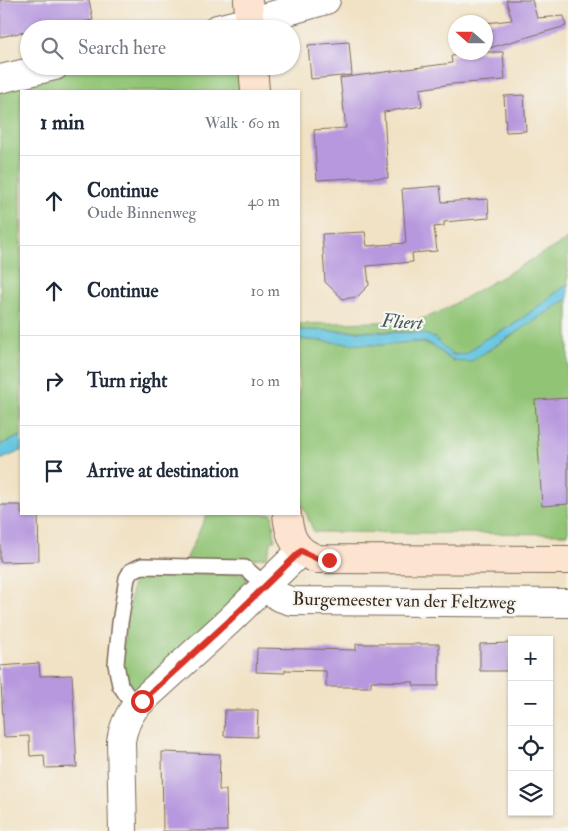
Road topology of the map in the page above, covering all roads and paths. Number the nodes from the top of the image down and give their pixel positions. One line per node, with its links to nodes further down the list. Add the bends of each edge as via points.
1 (326, 0): 2 (street)
2 (250, 17)
3 (20, 74): 5 (street)
4 (254, 75): 6 (street)
5 (0, 79)
6 (255, 90)
7 (287, 515): 8 (street, via 291,536)
8 (301, 551): 9 (street, via 329,560); 10 (street, Burgemeester van der Feltzweg)
9 (568, 560)
10 (265, 585): 11 (street, Burgemeester van der Feltzweg, via 279,597 291,601); 12 (street); 12 (lane, via 245,568 142,566 131,571 124,595 116,664 120,685)
11 (568, 603)
12 (135, 708): 13 (street, via 125,723 121,741)
13 (123, 831)

